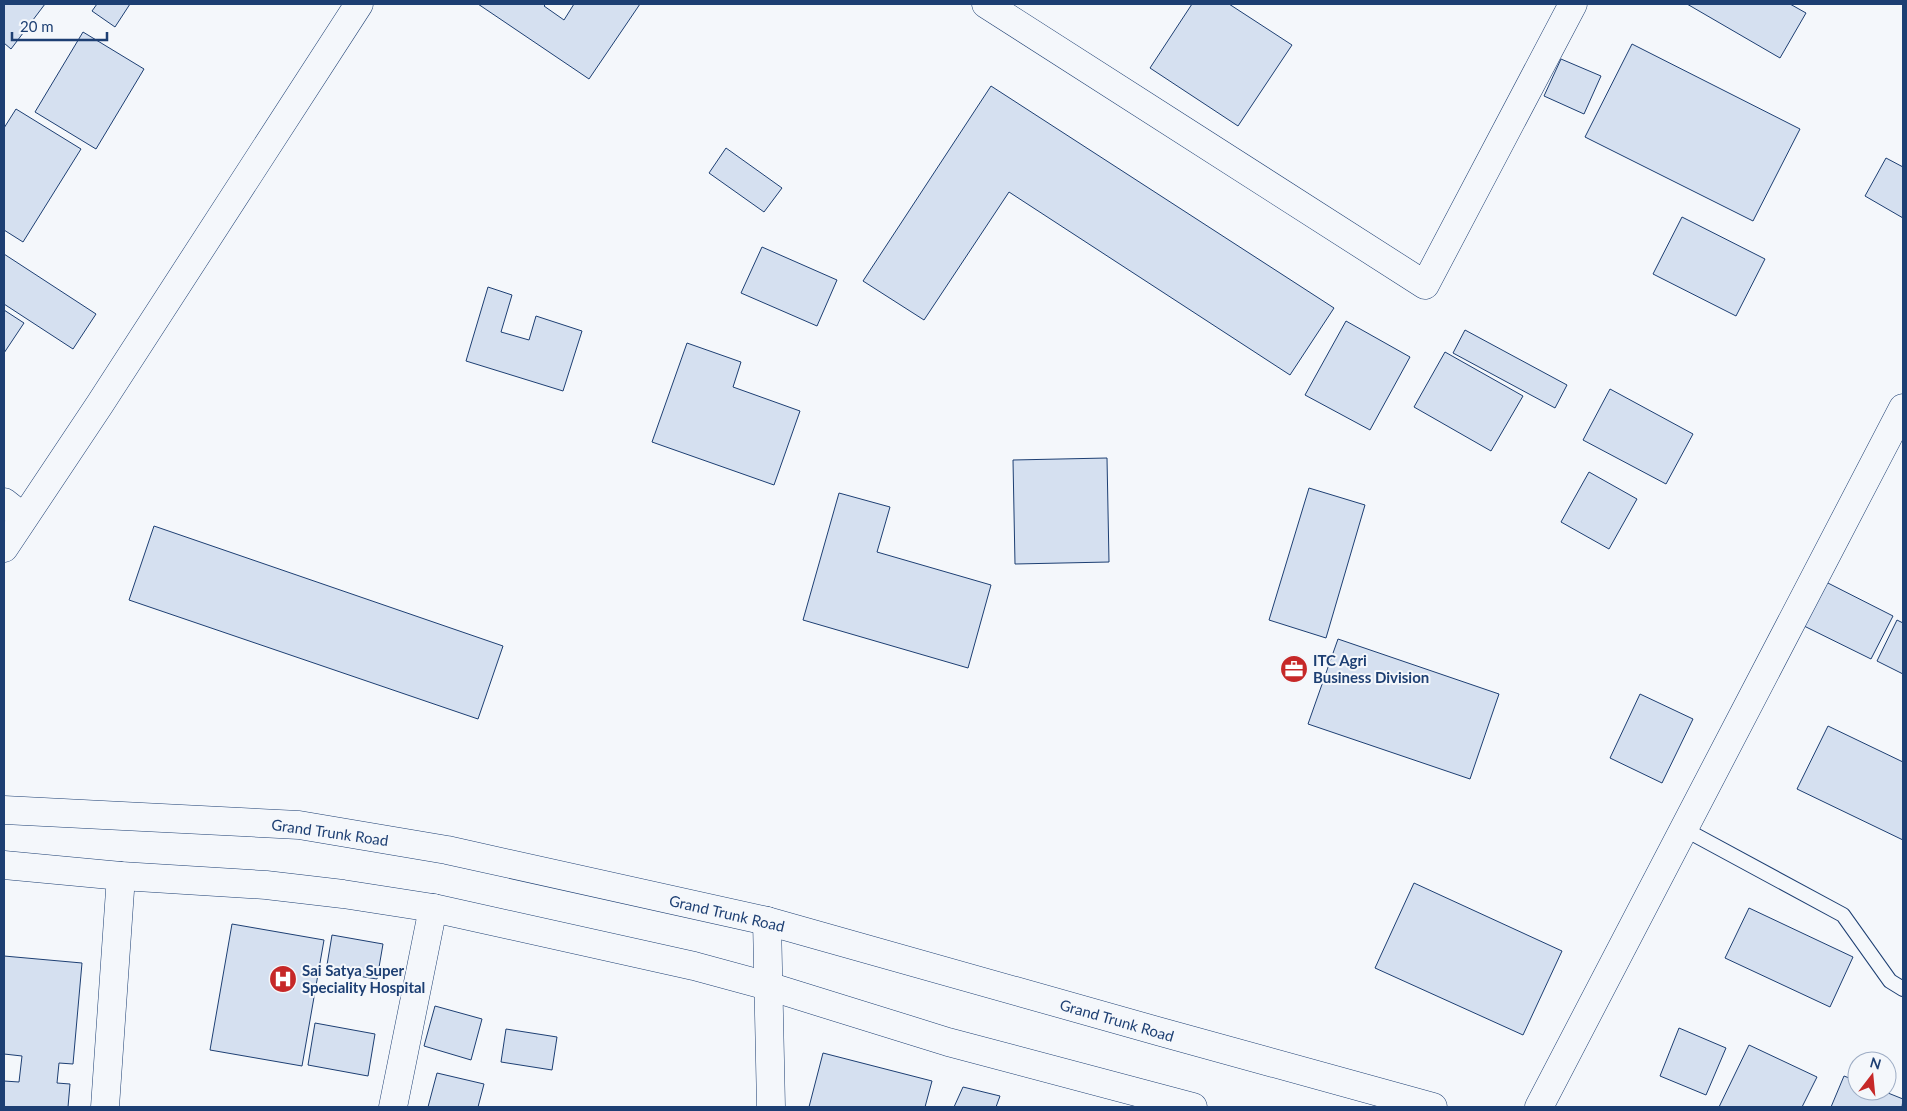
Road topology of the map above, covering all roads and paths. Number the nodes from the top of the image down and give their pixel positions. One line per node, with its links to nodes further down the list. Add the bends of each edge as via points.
1 (359, 4): 5 (street, via 100,404)
2 (986, 4): 3 (street, via 1425,285)
3 (1573, 4)
4 (1903, 408): 8 (street)
5 (13, 509): 6 (street)
6 (4, 548)
7 (4, 810): 12 (street, Grand Trunk Road, via 299,825 447,850)
8 (1684, 829): 14 (lane, via 1843,915 1890,981); 20 (street)
9 (4, 865): 10 (street)
10 (122, 876): 11 (street, via 266,885); 15 (street)
11 (433, 908): 13 (street, via 694,966); 16 (street)
12 (766, 921): 13 (street); 19 (street, Grand Trunk Road)
13 (768, 986): 17 (street); 18 (street, via 948,1042)
14 (1903, 989)
15 (104, 1107)
16 (393, 1107)
17 (771, 1107)
18 (1194, 1107)
19 (1433, 1107)
20 (1539, 1107)

